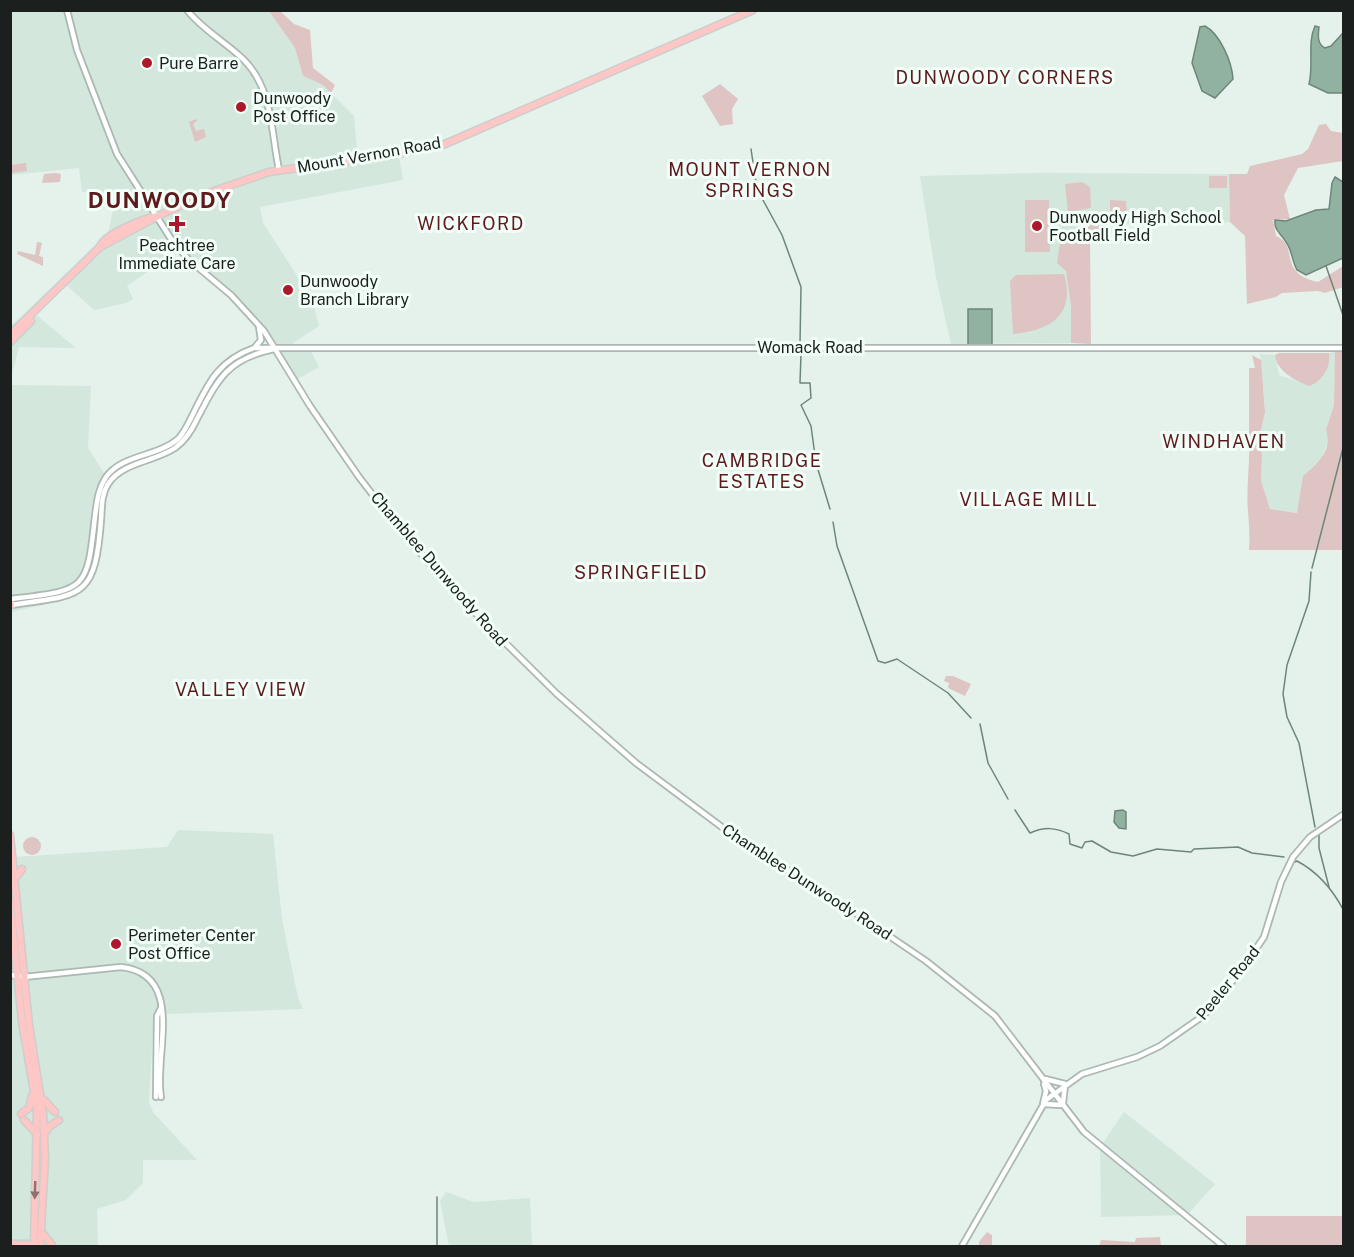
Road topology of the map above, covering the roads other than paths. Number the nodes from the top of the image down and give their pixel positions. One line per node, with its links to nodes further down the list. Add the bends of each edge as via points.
1 (67, 10): 5 (street, Chamblee Dunwoody Road, via 77,50 116,152)
2 (187, 10): 4 (street, via 204,29 243,59 258,78 268,103)
3 (753, 10): 4 (main road, Mount Vernon Road, via 445,144)
4 (279, 170): 5 (main road, Mount Vernon Road, via 236,183)
5 (158, 216): 6 (main road, Mount Vernon Road, via 100,247); 7 (street, Chamblee Dunwoody Road, via 183,254)
6 (36, 311): 8 (main road, Mount Vernon Road); 9 (main road)
7 (259, 325): 10 (street, via 261,340); 11 (street, Chamblee Dunwoody Road)
8 (10, 334)
9 (10, 342)
10 (254, 348): 11 (street, Womack Road); 13 (street, via 213,373 177,440 117,467 106,477 98,495 91,561 76,585 53,594)
11 (276, 348): 12 (street, Womack Road); 14 (street, via 253,353 223,373 183,441 113,477 104,492 96,566 85,585 60,597); 23 (street, Chamblee Dunwoody Road, via 321,423 398,528 495,635 636,764 750,848 820,889 941,972 995,1016)
12 (1344, 348)
13 (10, 599)
14 (11, 605)
15 (1344, 814): 25 (street, Peeler Road, via 1310,837 1293,857 1264,937 1203,1016 1152,1050 1092,1070)
16 (10, 835): 18 (main road)
17 (22, 869): 18 (main road)
18 (14, 880): 20 (main road)
19 (10, 902): 20 (main road)
20 (18, 976): 21 (street); 22 (main road); 24 (main road); 27 (street, via 130,968 140,972 153,984 161,1008)
21 (10, 980)
22 (34, 1059): 30 (main road, via 45,1101); 33 (main road)
23 (1043, 1078): 25 (street); 26 (street); 28 (street)
24 (33, 1082): 32 (main road); 32 (main road, via 31,1103 22,1117)
25 (1065, 1084): 26 (street, Peeler Road); 29 (street)
26 (1054, 1092): 28 (street); 29 (street)
27 (159, 1096)
28 (1043, 1104): 29 (street); 40 (street)
29 (1064, 1106): 41 (street, via 1088,1135)
30 (55, 1112)
31 (59, 1120): 33 (main road, via 50,1126)
32 (37, 1134): 35 (main road, one-way to 35)
33 (45, 1137): 34 (main road)
34 (41, 1231): 38 (main road); 39 (main road)
35 (34, 1234): 37 (main road); 38 (main road)
36 (10, 1244): 37 (main road)
37 (23, 1244): 38 (main road)
38 (37, 1245)
39 (52, 1245)
40 (962, 1246)
41 (1223, 1246)

